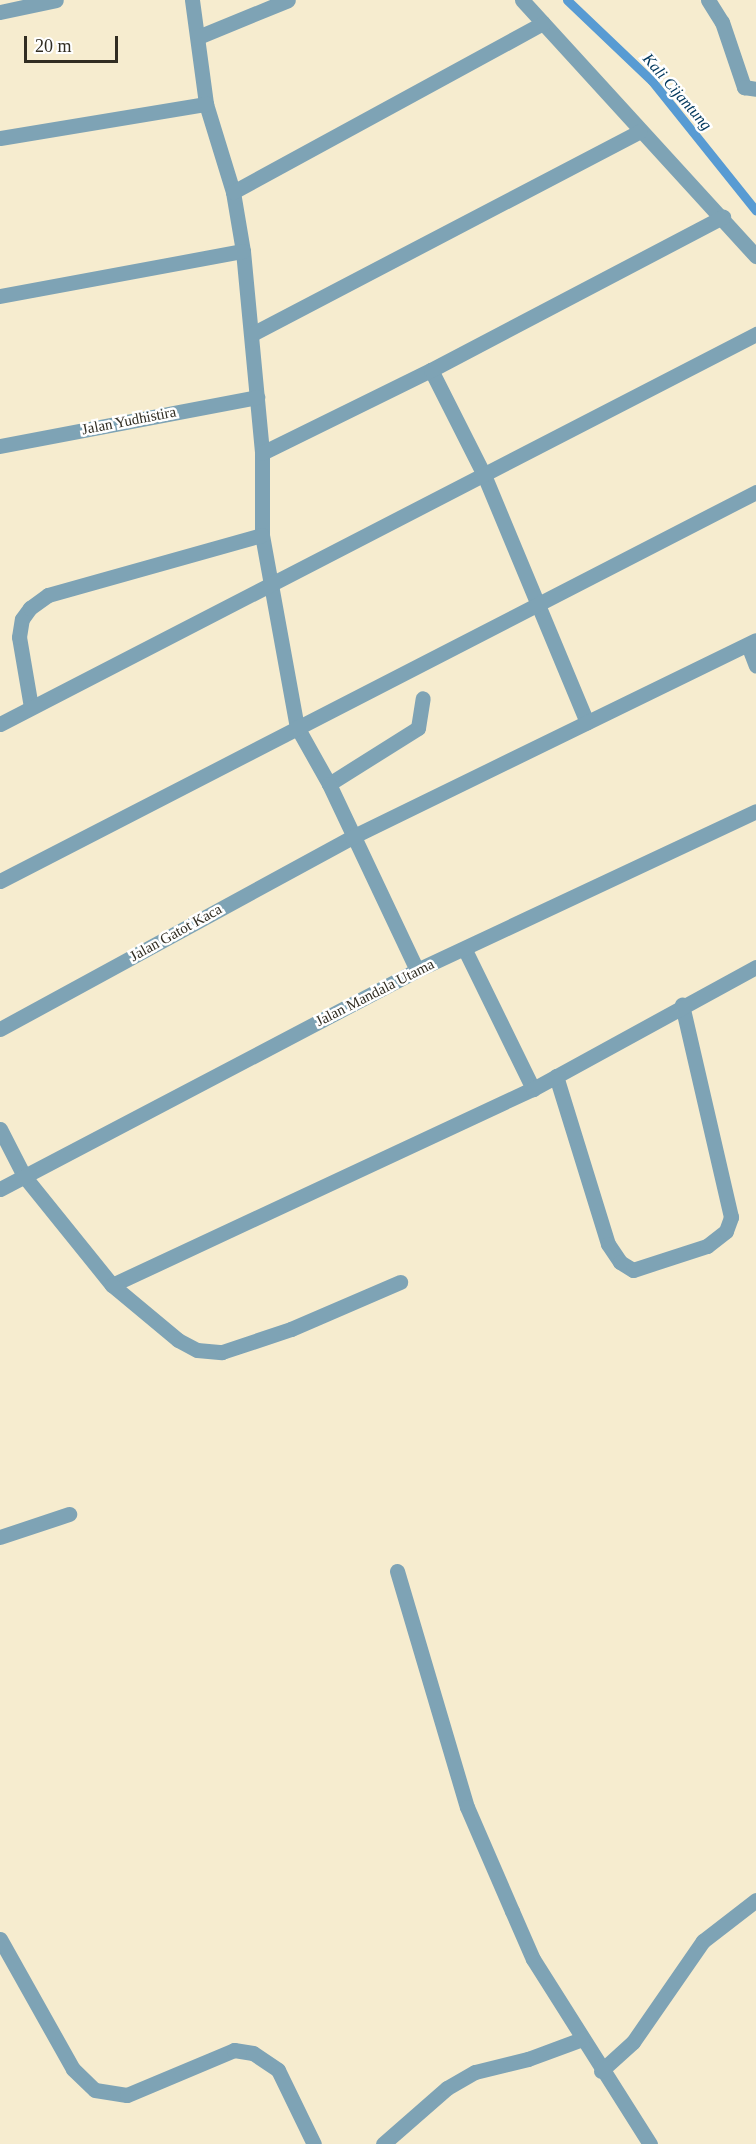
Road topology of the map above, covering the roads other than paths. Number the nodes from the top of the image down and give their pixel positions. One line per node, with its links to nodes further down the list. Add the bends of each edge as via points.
1 (56, 0): 6 (street)
2 (192, 0): 8 (street)
3 (288, 0): 8 (street)
4 (522, 0): 7 (street)
5 (708, 0): 9 (street, via 722,22 744,87)
6 (0, 12)
7 (543, 22): 11 (street); 13 (street)
8 (198, 37): 10 (street)
9 (756, 89)
10 (206, 104): 12 (street); 13 (street)
11 (639, 132): 14 (street); 18 (street)
12 (0, 138)
13 (233, 192): 15 (street)
14 (723, 217): 16 (street); 20 (street)
15 (243, 251): 17 (street); 18 (street)
16 (756, 256)
17 (0, 296)
18 (252, 334): 21 (street)
19 (756, 334): 24 (street)
20 (431, 370): 23 (street); 24 (street)
21 (257, 397): 22 (street, Jalan Yudhistira); 23 (street)
22 (0, 446)
23 (262, 453): 26 (street)
24 (484, 475): 27 (street); 28 (street)
25 (756, 492): 28 (street)
26 (262, 535): 27 (street); 32 (street, via 48,595 30,608 21,619 19,637)
27 (271, 584): 32 (street); 35 (street)
28 (540, 605): 33 (street); 35 (street)
29 (752, 642): 30 (street); 33 (street, Jalan Gatot Kaca)
30 (756, 666)
31 (423, 698): 36 (street, via 418,728)
32 (31, 707): 34 (street)
33 (587, 722): 38 (street, Jalan Gatot Kaca)
34 (0, 724)
35 (297, 727): 36 (street); 39 (street)
36 (329, 784): 38 (street)
37 (756, 811): 40 (street, Jalan Mandala Utama)
38 (352, 837): 42 (street); 44 (street, Jalan Gatot Kaca)
39 (0, 881)
40 (465, 950): 42 (street, Jalan Mandala Utama); 46 (street)
41 (756, 967): 43 (street)
42 (417, 970): 48 (street, Jalan Mandala Utama)
43 (682, 1005): 45 (street); 45 (street, via 731,1217 726,1231 707,1246 643,1268 626,1268 620,1262 608,1244)
44 (0, 1029)
45 (556, 1076): 46 (street)
46 (533, 1089): 51 (street)
47 (0, 1129): 48 (street)
48 (24, 1176): 49 (street, Jalan Mandala Utama); 51 (street)
49 (0, 1189)
50 (400, 1282): 51 (street, via 291,1329 222,1352 197,1350 178,1340)
51 (112, 1285)
52 (69, 1514): 53 (street)
53 (0, 1537)
54 (397, 1571): 57 (street, via 467,1807 533,1959)
55 (756, 1900): 58 (street, via 703,1941 633,2042)
56 (0, 1939): 59 (street, via 73,2069 95,2090 127,2096 234,2049 253,2053 278,2070)
57 (582, 2039): 58 (street); 60 (street, via 528,2059 475,2072 447,2088)
58 (601, 2071): 61 (street)
59 (314, 2144)
60 (383, 2144)
61 (650, 2144)

